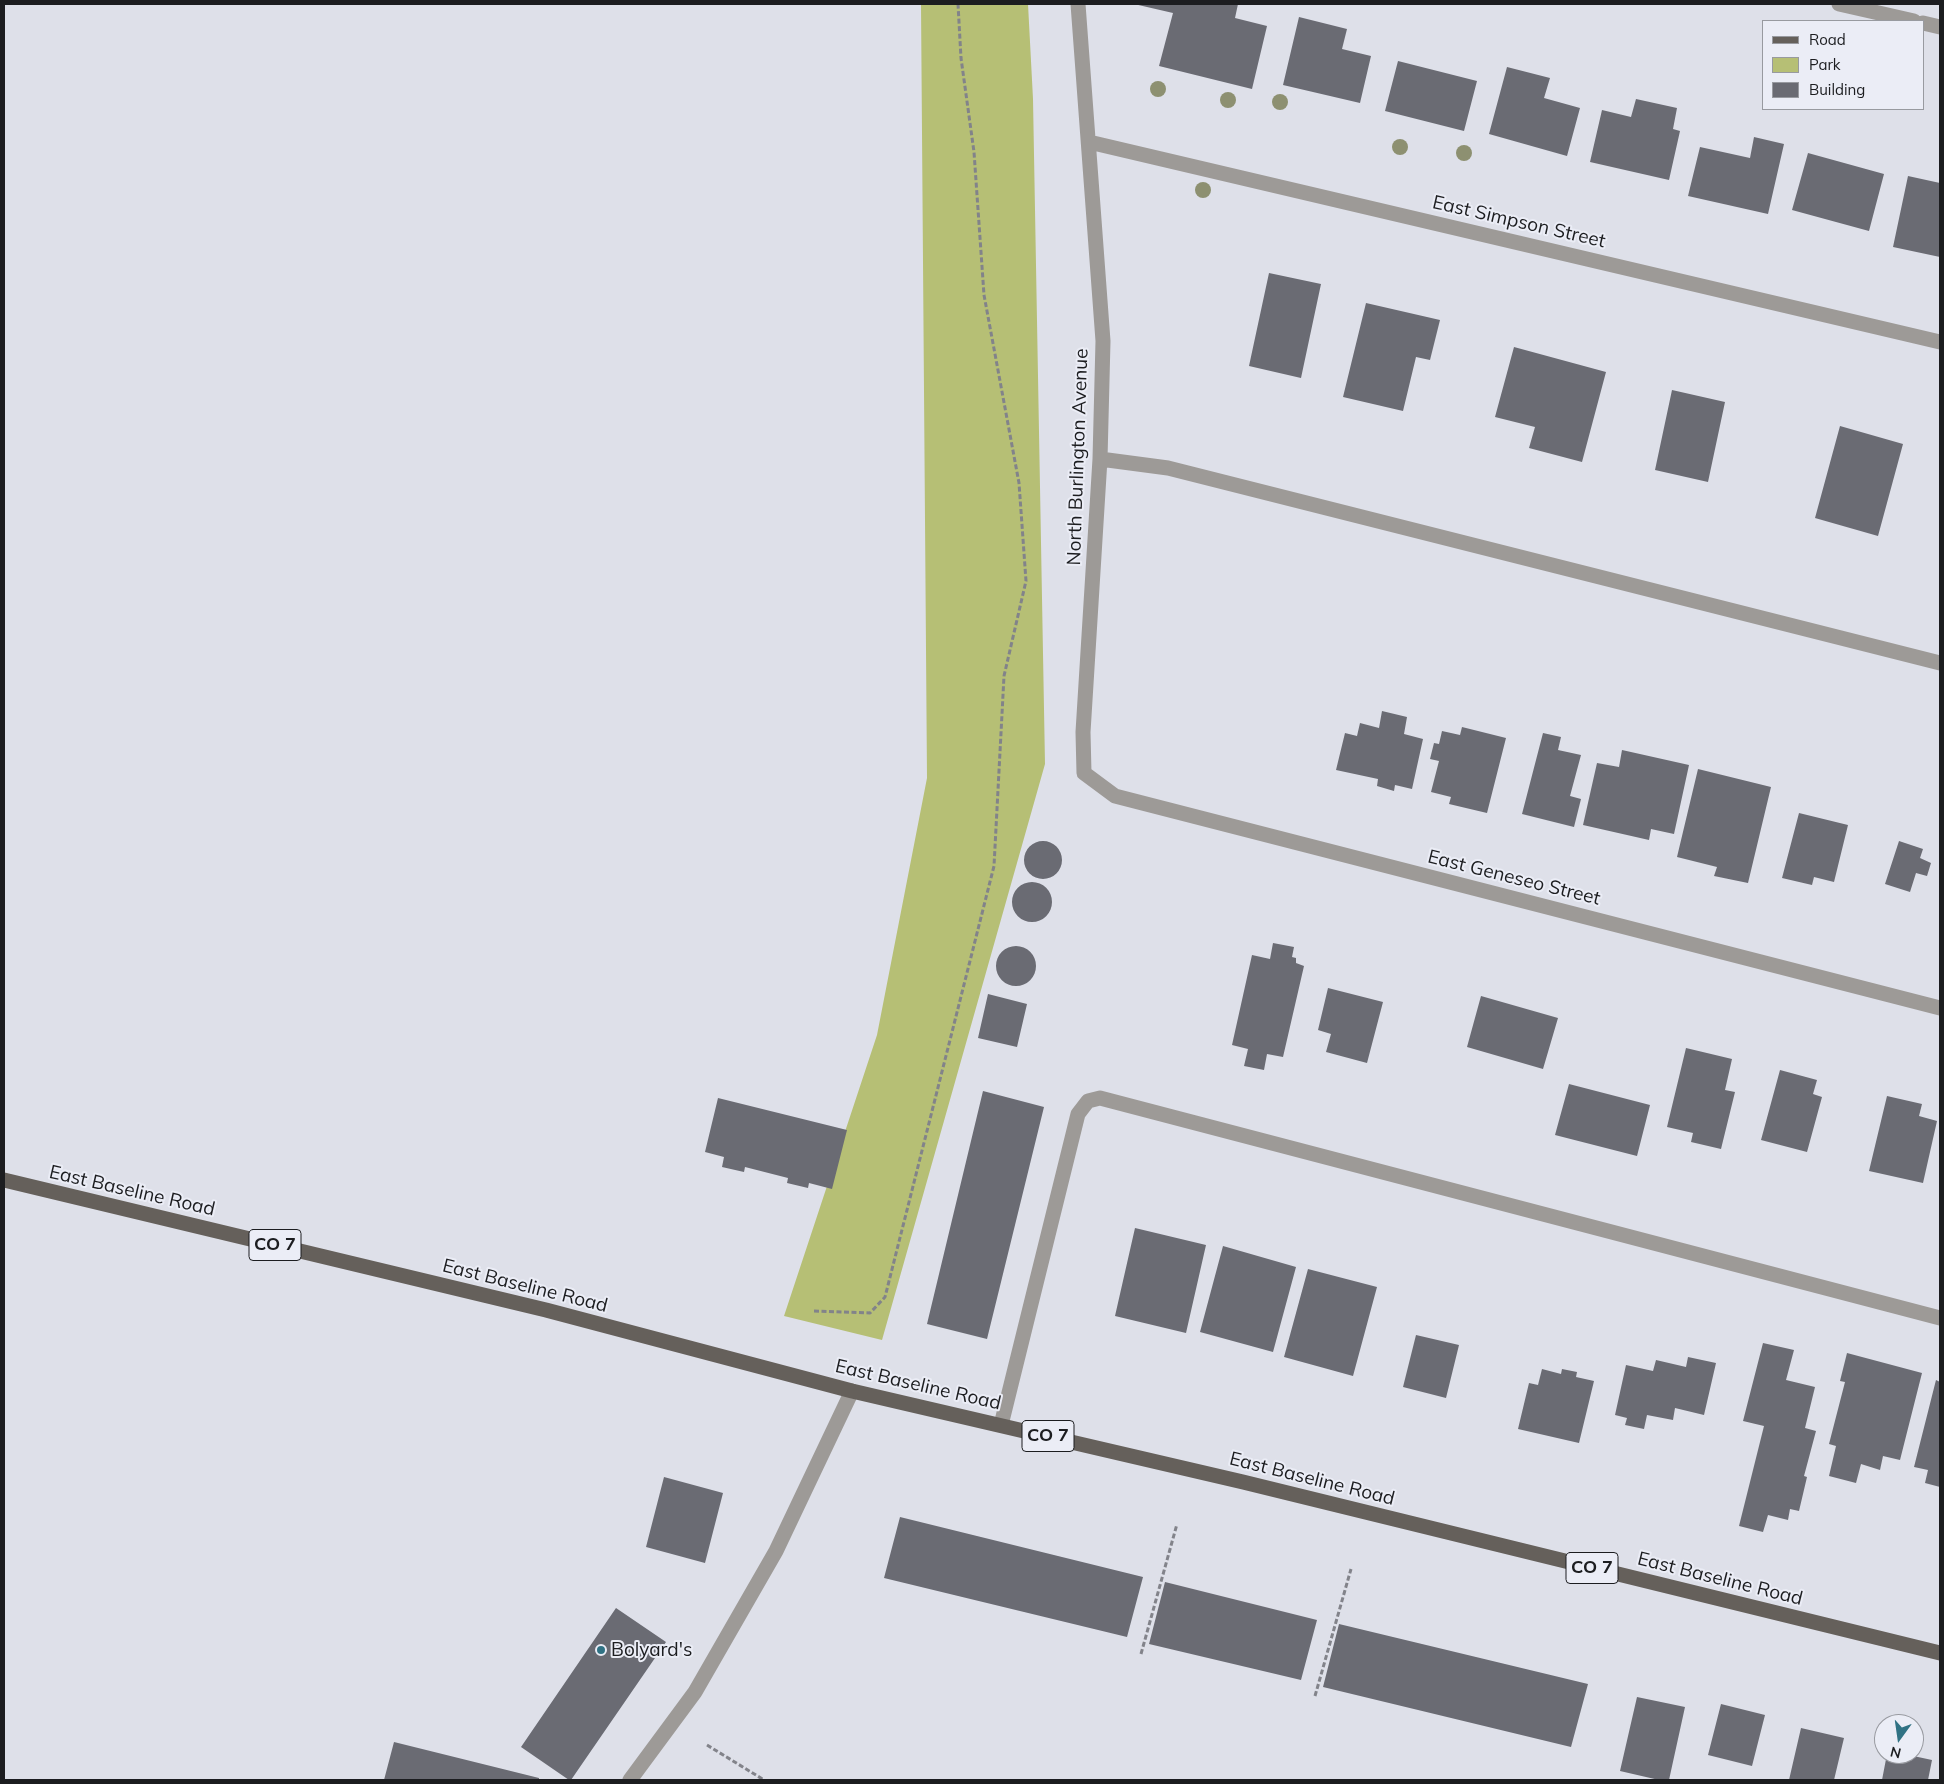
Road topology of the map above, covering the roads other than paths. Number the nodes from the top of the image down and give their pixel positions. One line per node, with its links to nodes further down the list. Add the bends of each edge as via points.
1 (1078, 4): 6 (street, North Burlington Avenue)
2 (1839, 4): 3 (street)
3 (1910, 20)
4 (1924, 23): 5 (street)
5 (1940, 27)
6 (1089, 142): 7 (street, East Simpson Street); 8 (street, North Burlington Avenue, via 1103,340)
7 (1940, 342)
8 (1100, 459): 9 (street, via 1168,468); 10 (street, North Burlington Avenue, via 1083,732)
9 (1940, 662)
10 (1084, 773): 11 (street, East Geneseo Street, via 1115,796)
11 (1940, 1008)
12 (4, 1180): 14 (main road, East Baseline Road / CO 7, via 546,1310)
13 (1940, 1318): 15 (street, via 1100,1098 1088,1101 1078,1114)
14 (852, 1391): 15 (main road, East Baseline Road / CO 7); 17 (street, via 776,1552 695,1692)
15 (1001, 1425): 16 (main road, East Baseline Road / CO 7)
16 (1940, 1653)
17 (630, 1780)

